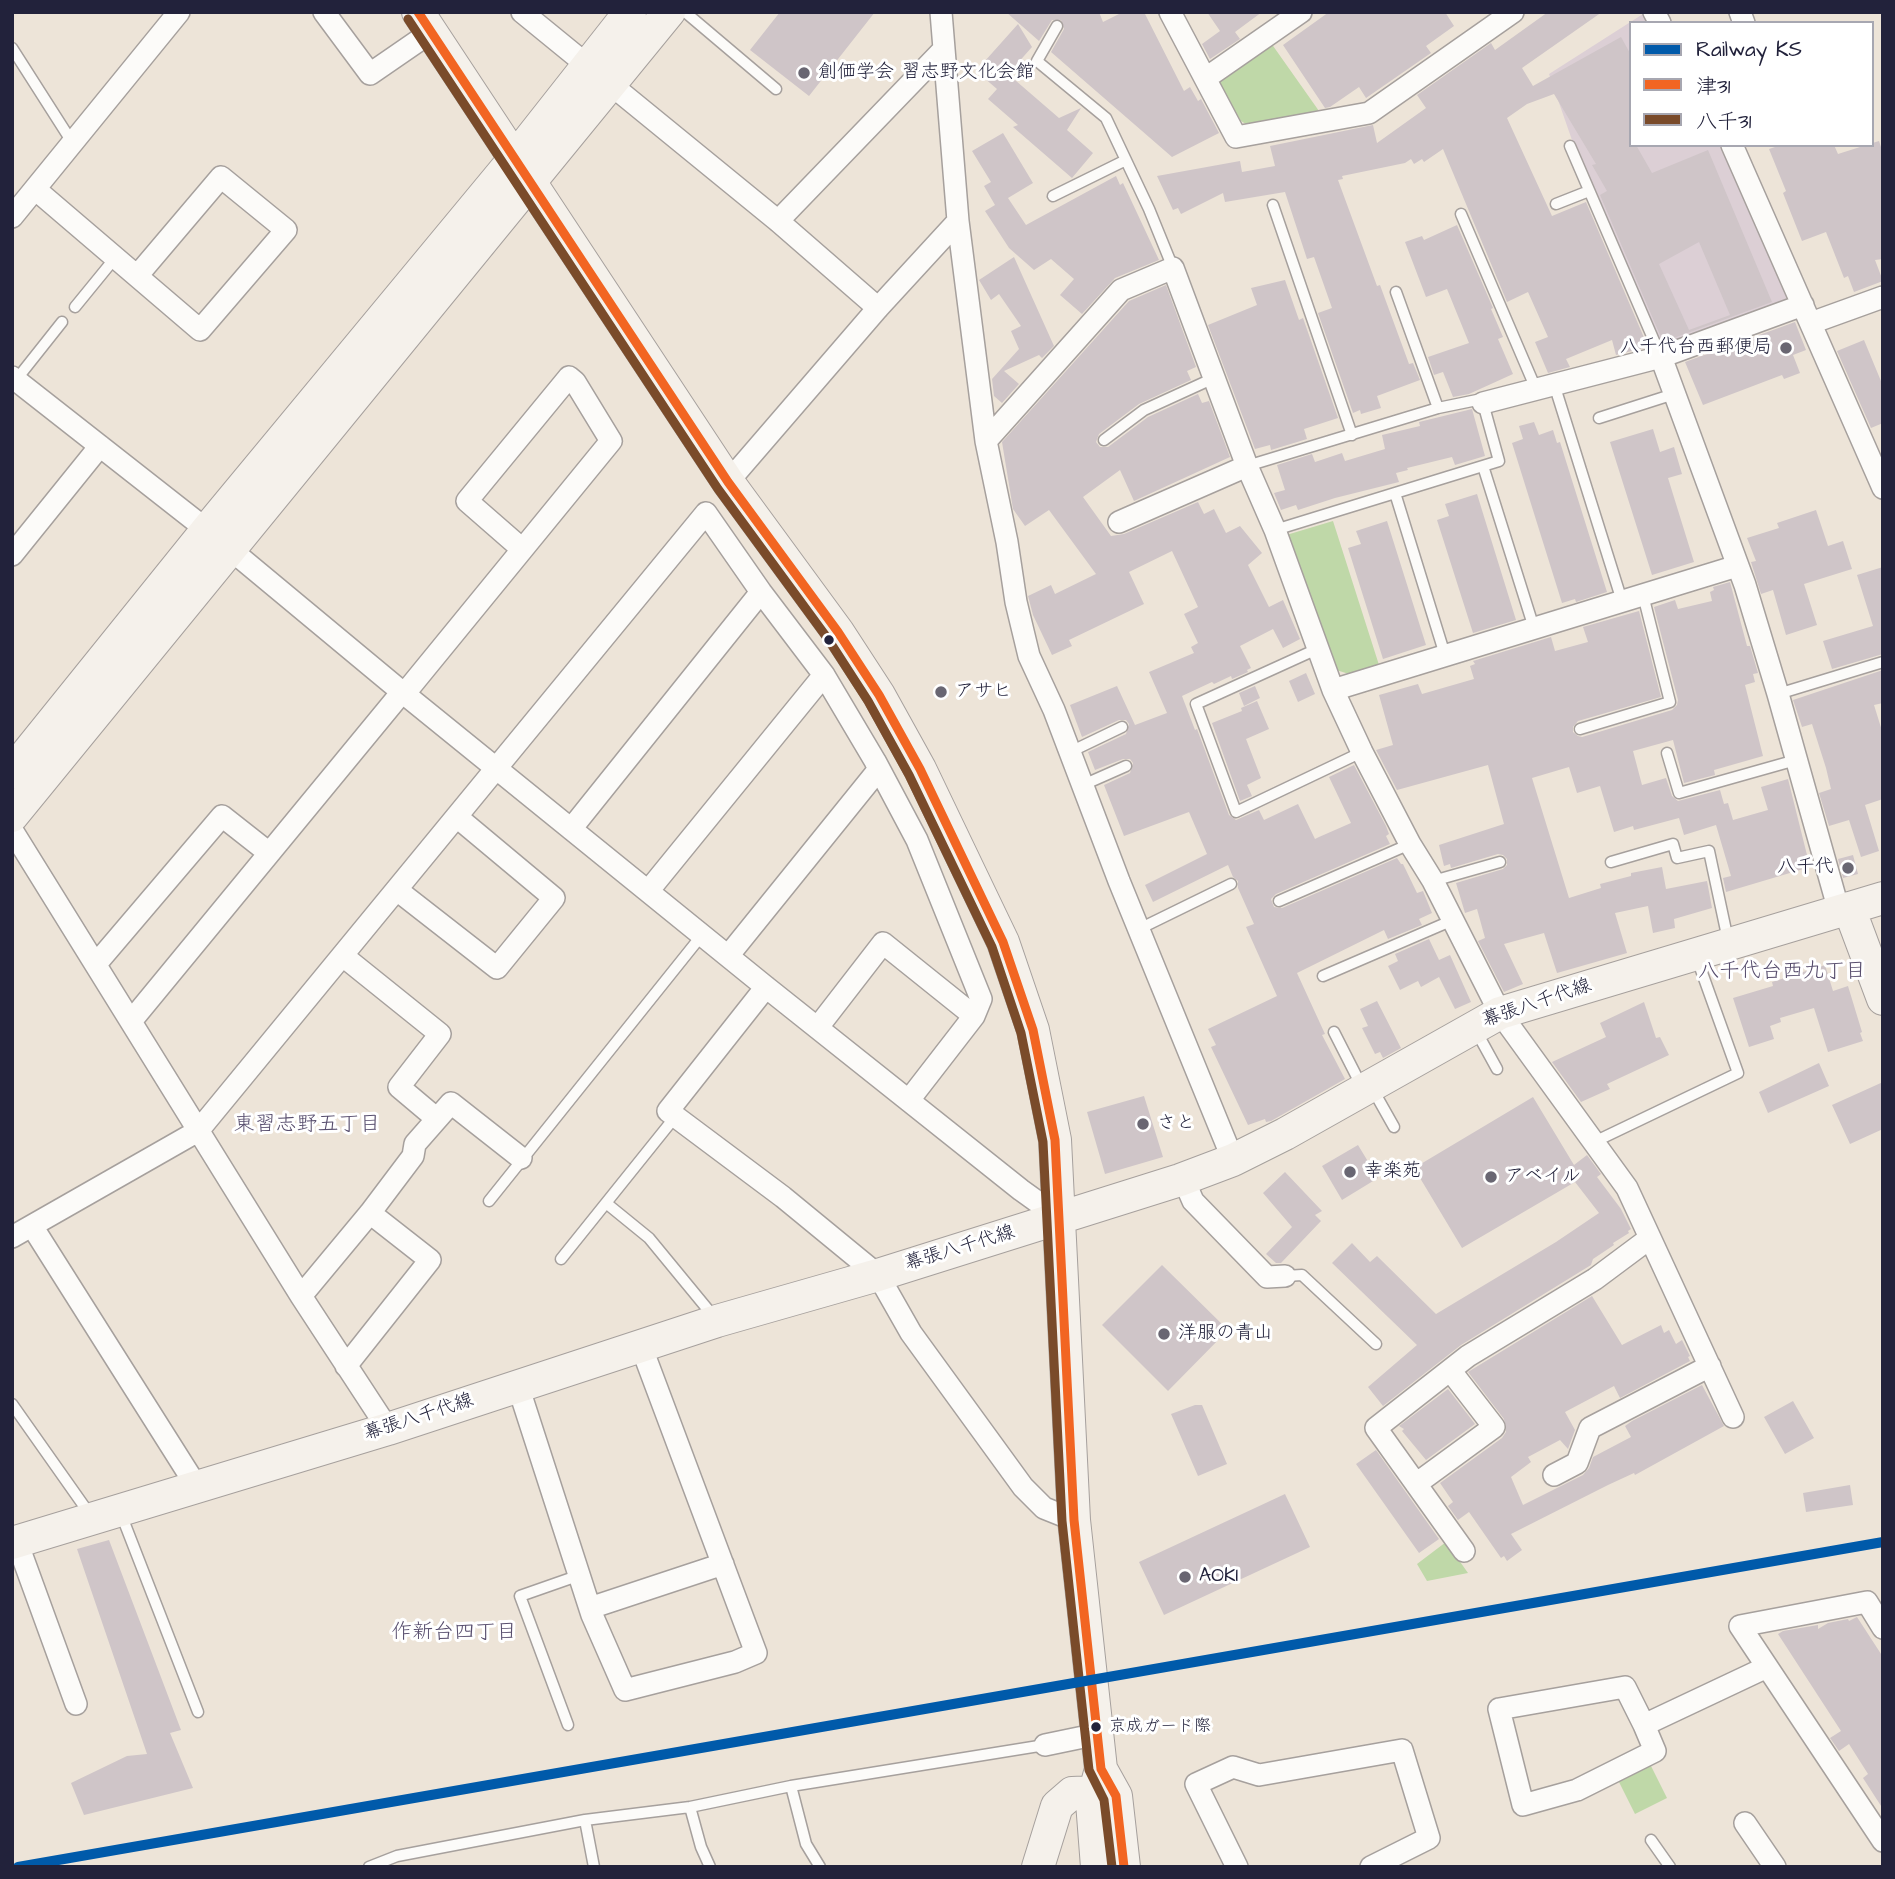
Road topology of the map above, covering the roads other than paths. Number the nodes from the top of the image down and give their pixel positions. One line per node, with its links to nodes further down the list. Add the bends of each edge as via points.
1 (179, 12): 18 (street)
2 (324, 12): 11 (street, via 370,74)
3 (522, 12): 15 (street)
4 (630, 12): 15 (street)
5 (670, 12): 15 (street)
6 (685, 12): 17 (lane)
7 (941, 12): 14 (street)
8 (1170, 12): 16 (street)
9 (1301, 12): 16 (street)
10 (1513, 12): 16 (street, via 1369,113 1236,137)
11 (424, 22): 22 (street)
12 (1058, 26): 21 (lane, via 1037,61 1106,118)
13 (12, 48): 18 (lane)
14 (943, 49): 30 (street); 31 (street)
15 (598, 75): 22 (street); 30 (street)
16 (1206, 78)
17 (776, 89)
18 (72, 142): 23 (street)
19 (1570, 146): 24 (lane)
20 (1733, 147): 39 (street)
21 (1126, 160): 25 (lane); 33 (lane)
22 (522, 170): 56 (street); 60 (street)
23 (35, 189): 28 (street); 32 (street)
24 (1589, 191): 26 (lane); 41 (lane)
25 (1053, 197)
26 (1556, 204)
27 (1273, 205): 49 (lane)
28 (15, 206)
29 (1461, 215): 44 (lane)
30 (778, 221): 38 (street)
31 (958, 221): 38 (street); 51 (street)
32 (115, 258): 34 (street); 37 (lane)
33 (1173, 268): 42 (street); 51 (street, via 1121,290)
34 (137, 276): 34 (street, via 200,330 286,230 220,177)
35 (1396, 292): 47 (lane)
36 (1883, 297): 39 (street)
37 (75, 307)
38 (878, 308): 56 (street)
39 (1807, 314): 41 (street); 55 (street)
40 (62, 322): 43 (lane)
41 (1661, 357): 44 (street); 45 (street)
42 (1214, 378): 50 (lane, via 1144,410); 53 (street)
43 (14, 379): 52 (street)
44 (1545, 387): 46 (street); 66 (lane)
45 (1674, 394): 48 (lane); 63 (street)
46 (1483, 403): 47 (lane, via 1477,400); 54 (lane, via 1499,461)
47 (1438, 408): 49 (lane)
48 (1599, 418)
49 (1352, 435): 53 (lane)
50 (1104, 440)
51 (986, 441): 77 (street, via 1029,656)
52 (100, 446): 60 (street); 62 (street)
53 (1247, 466): 58 (street); 59 (street)
54 (1483, 466): 57 (lane); 67 (lane)
55 (1881, 478)
56 (728, 482): 131 (street, via 879,695 1003,942 1033,1030 1055,1140)
57 (1395, 493): 59 (lane); 69 (lane)
58 (1119, 522)
59 (1275, 530): 68 (street)
60 (219, 540): 73 (street); 84 (street); 86 (street)
61 (522, 549): 61 (street, via 611,441 569,377 467,501); 73 (street)
62 (12, 555)
63 (1737, 566): 65 (street); 74 (street)
64 (761, 592): 71 (street); 82 (street, via 706,513); 88 (street)
65 (1643, 595): 66 (street); 76 (lane, via 1670,702)
66 (1622, 601): 67 (street)
67 (1534, 628): 69 (street)
68 (1317, 649): 72 (street); 78 (lane, via 1196,704 1236,812)
69 (1446, 655): 72 (street)
70 (1883, 662): 74 (lane)
71 (824, 675): 83 (street); 97 (street)
72 (1333, 690): 78 (street)
73 (403, 693): 82 (street); 91 (street)
74 (1778, 694): 80 (street)
75 (1122, 727): 77 (lane)
76 (1580, 729)
77 (1070, 752): 85 (street)
78 (1362, 752): 90 (street)
79 (1667, 753): 80 (lane, via 1679,793)
80 (1796, 760): 100 (street)
81 (1126, 766): 85 (lane)
82 (497, 768): 87 (street); 88 (street)
83 (879, 769): 107 (street); 112 (street, via 916,840 981,999)
84 (12, 772)
85 (1083, 785): 102 (street)
86 (12, 816)
87 (457, 817): 96 (street); 96 (street, via 554,898 497,968)
88 (571, 828): 97 (street)
89 (12, 830): 108 (street)
90 (1410, 844): 94 (street); 99 (lane)
91 (269, 853): 108 (street, via 222,816); 113 (street)
92 (1500, 862): 94 (lane)
93 (1611, 862): 104 (lane, via 1673,844 1677,858 1709,851)
94 (1433, 881): 101 (street)
95 (1231, 884): 102 (lane)
96 (397, 890): 106 (street)
97 (649, 890): 103 (street)
98 (1883, 898): 100 (street, 幕張八千代線)
99 (1279, 901)
100 (1844, 909): 104 (street, 幕張八千代線); 111 (street)
101 (1453, 920): 109 (lane); 114 (street)
102 (1139, 929): 126 (street)
103 (702, 935): 107 (street); 125 (lane)
104 (1729, 943): 105 (street, 幕張八千代線)
105 (1695, 953): 114 (street, 幕張八千代線); 124 (lane, via 1738,1073)
106 (343, 956): 121 (street, via 440,1034 399,1087); 123 (street)
107 (728, 956): 110 (street)
108 (96, 964): 113 (street)
109 (1323, 976)
110 (766, 987): 115 (street); 120 (street, via 668,1111)
111 (1883, 999)
112 (974, 1016): 115 (street, via 883,943); 119 (street)
113 (132, 1020): 123 (street)
114 (1487, 1020): 117 (lane); 118 (street, 幕張八千代線); 124 (street)
115 (818, 1027): 119 (street)
116 (1334, 1032): 118 (lane)
117 (1497, 1069)
118 (1367, 1087): 122 (lane); 126 (street, 幕張八千代線)
119 (909, 1100): 131 (street)
120 (675, 1117): 129 (lane); 136 (street)
121 (437, 1119): 125 (street, via 451,1103); 130 (street)
122 (1394, 1127)
123 (198, 1130): 132 (street); 138 (street)
124 (1594, 1142): 134 (street, via 1627,1188)
125 (521, 1158): 128 (lane)
126 (1233, 1160): 127 (street, 幕張八千代線)
127 (1183, 1178): 131 (street, 幕張八千代線); 137 (street, via 1193,1201 1267,1277)
128 (489, 1201)
129 (606, 1203): 135 (lane); 139 (lane, via 649,1238)
130 (370, 1213): 138 (street); 142 (street, via 430,1261)
131 (1060, 1217): 136 (street, 幕張八千代線); 153 (street)
132 (32, 1226): 133 (street); 151 (street)
133 (12, 1237)
134 (1650, 1238): 143 (street); 144 (street, via 1595,1279)
135 (561, 1259)
136 (878, 1275): 139 (street, 幕張八千代線); 153 (street, via 911,1333 1023,1487 1044,1508)
137 (1284, 1276): 140 (lane, via 1302,1275)
138 (301, 1296): 142 (street)
139 (717, 1321): 141 (street, 幕張八千代線)
140 (1376, 1345)
141 (641, 1346): 145 (street, 幕張八千代線); 156 (street)
142 (346, 1366): 148 (street)
143 (1710, 1366): 147 (street); 149 (street, via 1590,1427 1577,1463)
144 (1450, 1370): 150 (street, via 1376,1428); 150 (street, via 1494,1427)
145 (518, 1386): 148 (street, 幕張八千代線); 157 (street)
146 (12, 1404): 152 (lane)
147 (1733, 1417)
148 (388, 1429): 151 (street, 幕張八千代線)
149 (1554, 1475)
150 (1416, 1484): 155 (street)
151 (197, 1488): 152 (street, 幕張八千代線)
152 (106, 1515): 154 (street, 幕張八千代線); 162 (lane)
153 (1074, 1520): 165 (street)
154 (15, 1543): 161 (street)
155 (1464, 1551)
156 (723, 1564): 158 (street); 158 (street, via 756,1653 735,1662 625,1690)
157 (580, 1575): 158 (street); 163 (lane, via 520,1595)
158 (590, 1608)
159 (1883, 1628): 160 (street, via 1867,1602 1740,1626)
160 (1767, 1667): 164 (street); 173 (street)
161 (76, 1704)
162 (198, 1712)
163 (568, 1725)
164 (1644, 1725): 164 (street, via 1625,1687 1499,1709 1523,1805 1577,1790 1656,1751)
165 (1098, 1734): 166 (street); 167 (street)
166 (1045, 1745): 168 (lane)
167 (1098, 1780): 178 (street, via 1057,1806); 179 (street, via 1092,1802); 180 (street, via 1116,1796)
168 (791, 1786): 169 (lane); 177 (lane, via 807,1844)
169 (690, 1807): 170 (lane); 176 (lane)
170 (585, 1820): 174 (lane, via 397,1856); 175 (lane)
171 (1745, 1823): 184 (street)
172 (1651, 1840): 183 (lane)
173 (1883, 1841)
174 (369, 1867)
175 (594, 1867)
176 (710, 1867)
177 (820, 1867)
178 (1038, 1867)
179 (1097, 1867)
180 (1124, 1867)
181 (1237, 1867): 182 (street, via 1196,1784 1233,1767 1259,1775 1402,1750 1429,1838)
182 (1371, 1867)
183 (1670, 1867)
184 (1775, 1867)

